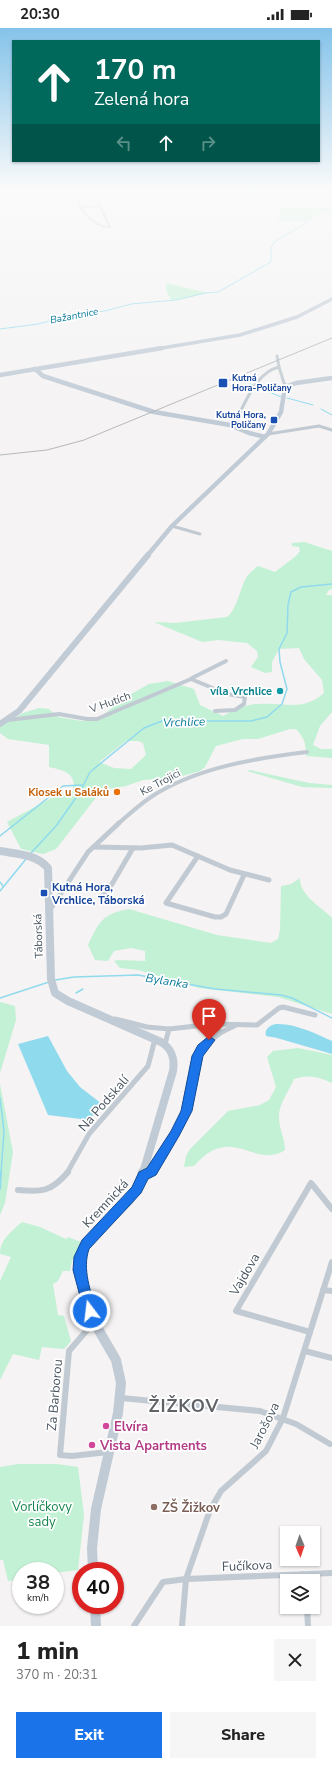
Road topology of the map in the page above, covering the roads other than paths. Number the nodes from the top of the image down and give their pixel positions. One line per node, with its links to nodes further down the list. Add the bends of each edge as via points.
1 (332, 299): 4 (street, via 297,317 246,333)
2 (277, 356): 3 (street)
3 (279, 367): 7 (street); 8 (street, via 264,372 234,423)
4 (35, 369): 5 (street); 8 (street, via 43,376 154,412)
5 (0, 375)
6 (332, 378): 7 (street)
7 (287, 386): 10 (street, via 280,416)
8 (230, 425): 10 (street, via 249,433)
9 (332, 430): 10 (street, via 319,426)
10 (266, 435): 11 (street)
11 (172, 526): 12 (street); 16 (street, via 19,711)
12 (200, 534)
13 (226, 661): 14 (street, V Hutích)
14 (191, 679): 15 (street, via 227,694 245,697 240,708); 16 (street, V Hutích, via 97,718 59,714 23,721)
15 (215, 711)
16 (8, 720): 17 (street)
17 (0, 724)
18 (307, 752): 19 (street, Ke Trojici, via 265,756 210,771 171,786 136,808)
19 (95, 847): 20 (street); 26 (street, Ke Trojici, via 88,852)
20 (133, 848): 22 (street, via 170,845); 25 (street)
21 (0, 851): 26 (street, Táborská, via 35,858 48,868)
22 (198, 856): 23 (street); 23 (street, via 166,903 221,917 226,914)
23 (244, 875): 24 (street)
24 (269, 880)
25 (102, 898)
26 (48, 913): 28 (street, Táborská, via 51,982 55,993)
27 (315, 1015): 30 (street, Táborská, via 283,1007 257,1025)
28 (110, 1019): 31 (street, Táborská); 33 (street, Táborská)
29 (214, 1024): 30 (street, Táborská); 31 (street, Táborská); 32 (street)
30 (237, 1024): 32 (street)
31 (168, 1029): 34 (street)
32 (220, 1033): 35 (street, via 202,1048 194,1068 187,1111 151,1172)
33 (155, 1039): 34 (street, Táborská); 36 (street, Na Podskalí, via 148,1066 88,1134 70,1170 60,1182 41,1192)
34 (164, 1044): 35 (street, via 173,1054 173,1071)
35 (144, 1176): 41 (street, Kremnická, via 134,1194 86,1244 80,1257 83,1286)
36 (18, 1190)
37 (332, 1209): 42 (street, Vajdova, via 311,1183 236,1311)
38 (332, 1262): 39 (street, Jarošova)
39 (323, 1290): 40 (street); 42 (street, Jarošova)
40 (332, 1291)
41 (94, 1322): 45 (street, Kremnická, via 118,1365 122,1383); 48 (street, Za Barborou, via 69,1351 60,1455 69,1457)
42 (310, 1332): 43 (street, Jarošova)
43 (305, 1351): 44 (street); 46 (street, Jarošova)
44 (332, 1358)
45 (121, 1398): 46 (street, via 248,1409); 48 (street, Kremnická)
46 (284, 1418): 47 (street); 53 (street, Jarošova, via 259,1460 215,1500)
47 (330, 1444)
48 (108, 1452): 49 (street, Kremnická, via 96,1509)
49 (93, 1562)
50 (332, 1573): 51 (street, Fučíkova)
51 (320, 1575)
52 (280, 1578): 53 (street, Fučíkova)
53 (186, 1579): 57 (street, via 163,1582); 58 (street, Jarošova)
54 (95, 1614): 56 (street)
55 (307, 1614): 59 (street)
56 (96, 1626)
57 (134, 1626)
58 (182, 1626)
59 (308, 1626)

